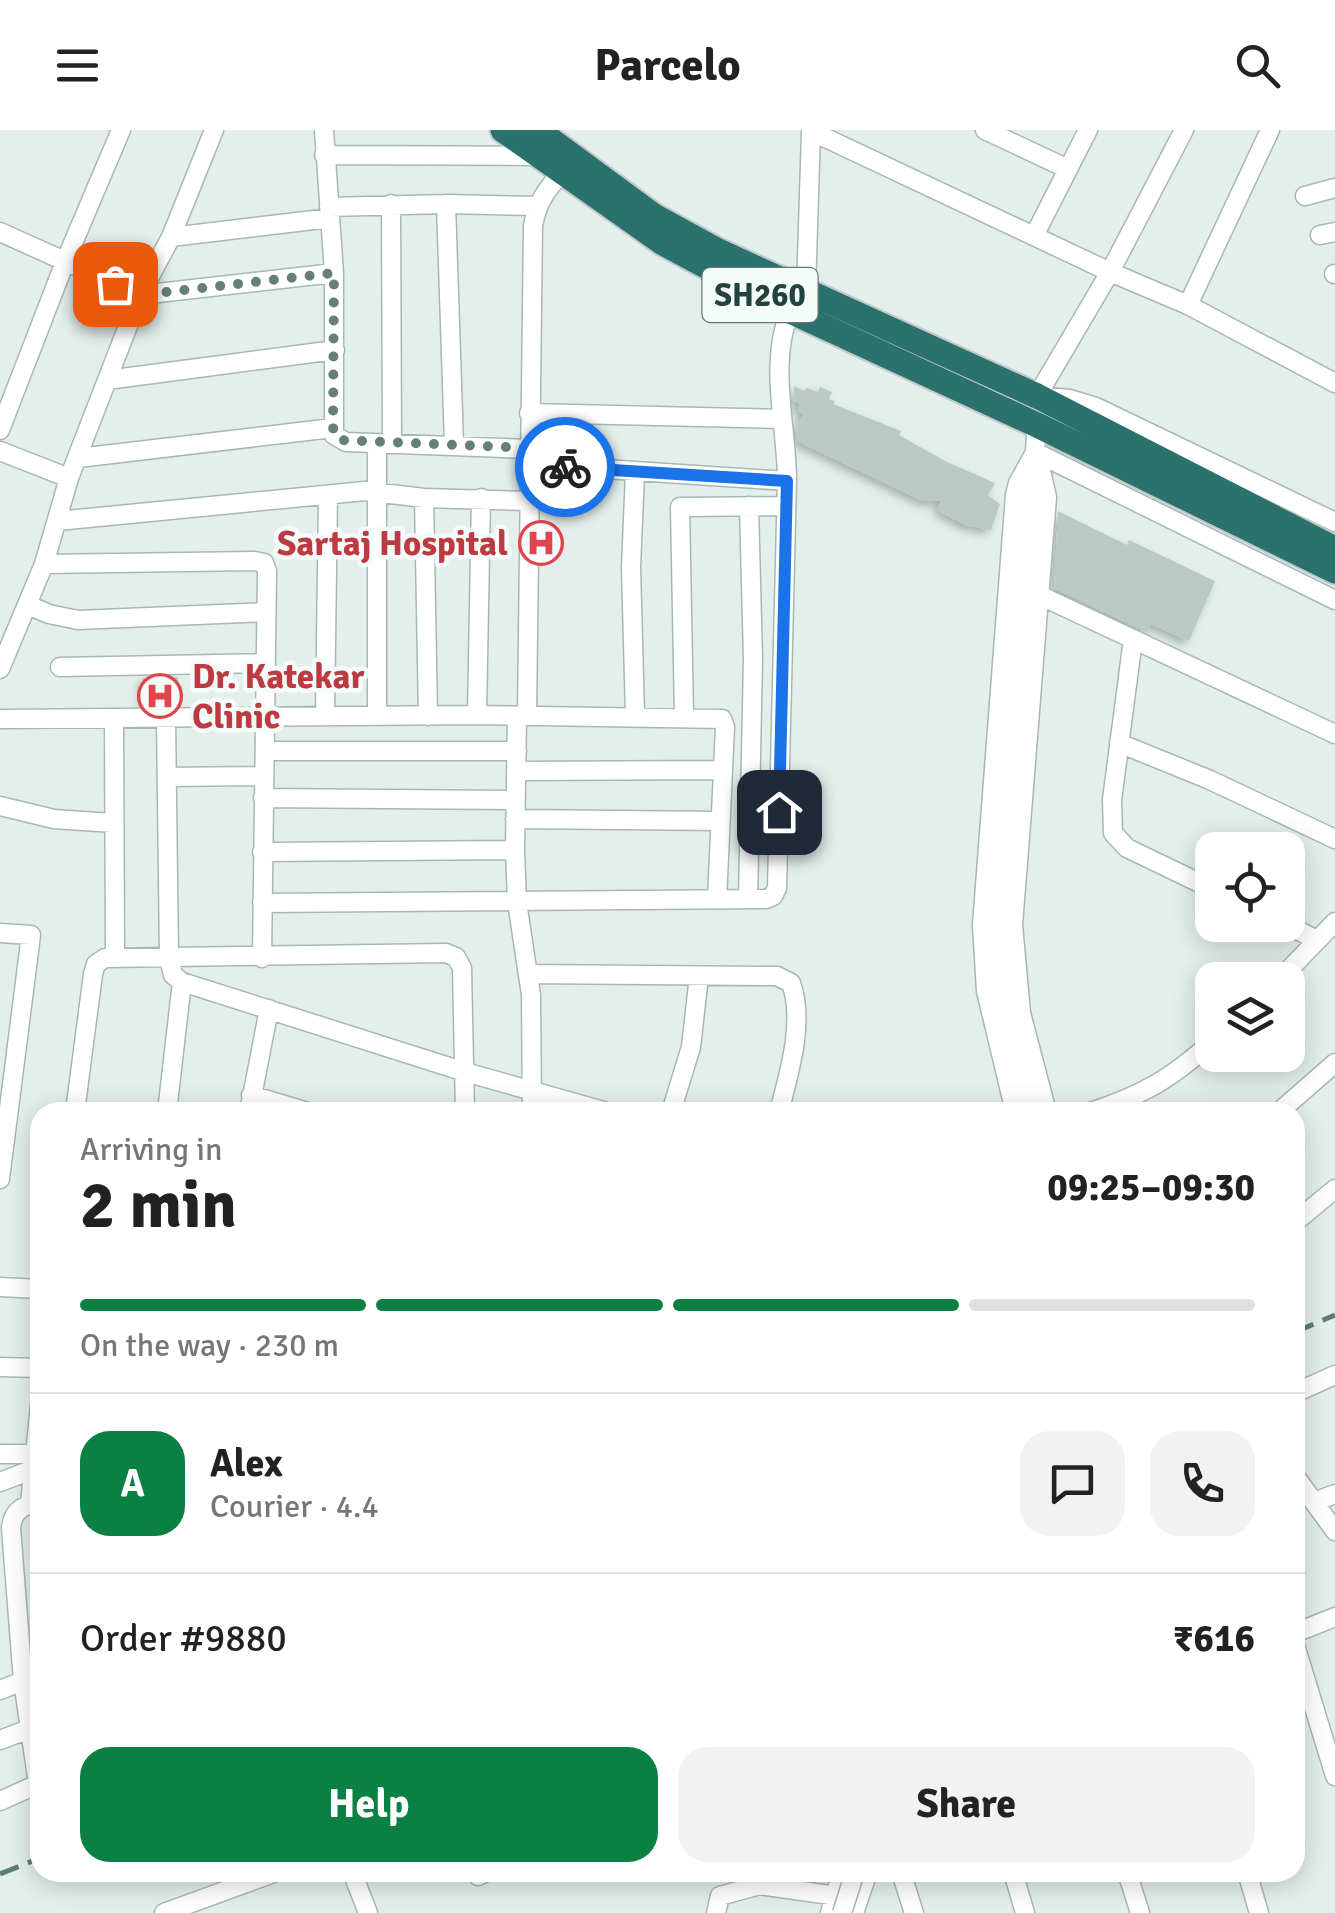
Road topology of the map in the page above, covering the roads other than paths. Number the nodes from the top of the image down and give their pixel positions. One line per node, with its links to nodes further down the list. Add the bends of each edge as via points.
1 (121, 130): 23 (street)
2 (214, 130): 22 (street)
3 (324, 130): 11 (street)
4 (503, 130): 10 (highway, SH260)
5 (812, 130): 21 (street); 26 (street)
6 (985, 130): 12 (street)
7 (1088, 130): 12 (street)
8 (1184, 130): 24 (street)
9 (1270, 130): 28 (street)
10 (538, 137): 11 (street); 13 (highway, SH260); 26 (highway, via 654,216)
11 (324, 155): 19 (street)
12 (1068, 169): 21 (street)
13 (561, 174): 18 (street); 29 (highway, SH260, via 663,243)
14 (1335, 188): 15 (street)
15 (1306, 196)
16 (391, 204): 17 (street); 19 (street); 40 (street)
17 (446, 204): 18 (street); 41 (street)
18 (536, 206): 34 (street)
19 (329, 212): 22 (street); 25 (street)
20 (0, 232): 23 (street)
21 (1034, 236): 24 (street)
22 (171, 237): 27 (street)
23 (65, 262): 27 (street); 39 (street)
24 (1110, 272): 28 (street); 33 (street)
25 (334, 273): 27 (street); 30 (street)
26 (806, 290): 33 (highway)
27 (140, 295): 31 (street)
28 (1188, 305): 32 (street)
29 (790, 311): 35 (street, via 781,342); 36 (highway, SH260)
30 (335, 350): 31 (street); 38 (street)
31 (107, 380): 45 (street)
32 (1335, 383)
33 (1037, 396): 37 (highway); 57 (street, via 1096,406)
34 (530, 413): 35 (street); 44 (street)
35 (781, 419): 48 (street)
36 (1037, 425): 37 (highway, SH260); 43 (street)
37 (1069, 426): 58 (highway); 60 (highway, SH260)
38 (333, 428): 40 (street, via 346,442); 45 (street)
39 (0, 430)
40 (384, 443): 41 (street); 49 (street)
41 (454, 444): 44 (street)
42 (0, 451): 47 (street)
43 (1036, 452): 61 (street, via 1047,497); 62 (street); 126 (street, via 1015,495 983,889 986,991); 127 (street, via 998,944 1008,1024)
44 (529, 456): 46 (street); 53 (street)
45 (78, 458): 47 (street)
46 (635, 473): 48 (street); 74 (street)
47 (69, 478): 56 (street)
48 (787, 481): 55 (street)
49 (376, 492): 50 (street); 51 (street); 71 (street)
50 (328, 494): 56 (street); 70 (street)
51 (424, 498): 52 (street); 72 (street)
52 (481, 498): 53 (street); 69 (street)
53 (528, 501): 73 (street)
54 (750, 506): 55 (street); 75 (street, via 680,507); 99 (street)
55 (786, 506): 99 (street, via 778,888 766,899)
56 (57, 521): 59 (street)
57 (1335, 522)
58 (1335, 549)
59 (44, 564): 63 (street); 64 (street, via 255,560 267,571)
60 (1335, 570)
61 (1039, 595): 65 (street); 128 (street, via 1013,925 1022,1013)
62 (1335, 600)
63 (28, 605): 64 (street, via 78,620); 68 (street)
64 (266, 612): 66 (street)
65 (1133, 640): 80 (street); 81 (street)
66 (265, 663): 67 (street); 78 (street)
67 (60, 667)
68 (0, 670)
69 (477, 715): 72 (street); 73 (street)
70 (325, 716): 71 (street); 78 (street)
71 (376, 716): 72 (street)
72 (428, 716)
73 (522, 716): 74 (street); 83 (street)
74 (636, 716): 75 (street)
75 (684, 716): 85 (street, via 722,718)
76 (0, 718): 79 (street)
77 (166, 719): 78 (street); 79 (street); 87 (street)
78 (265, 719): 82 (street)
79 (114, 720): 93 (street)
80 (1335, 734)
81 (1119, 743): 94 (street); 97 (street, via 1110,820 1118,842)
82 (265, 750): 83 (street); 86 (street)
83 (516, 751): 84 (street)
84 (516, 770): 85 (street); 89 (street)
85 (722, 770): 92 (street)
86 (264, 776): 87 (street); 88 (street)
87 (167, 777): 107 (street)
88 (263, 798): 89 (street); 96 (street)
89 (515, 800): 91 (street)
90 (0, 806): 93 (street)
91 (515, 819): 92 (street); 95 (street)
92 (720, 821): 98 (street)
93 (113, 823): 106 (street)
94 (1335, 839)
95 (515, 850): 96 (street); 100 (street)
96 (262, 852): 101 (street)
97 (1195, 880)
98 (716, 899): 99 (street); 100 (street)
99 (748, 899)
100 (517, 902): 101 (street); 110 (street)
101 (262, 903): 108 (street)
102 (1335, 922): 105 (street)
103 (0, 933): 131 (street, via 30,934)
104 (1305, 934): 105 (street)
105 (1317, 940): 109 (street)
106 (116, 956): 107 (street); 118 (street, via 96,964 93,974)
107 (168, 958): 108 (street); 112 (street)
108 (262, 958): 116 (street, via 456,958 462,968)
109 (1296, 962)
110 (528, 974): 111 (street); 117 (street)
111 (699, 976): 124 (street, via 691,1047); 125 (street, via 778,976 792,983 792,1056)
112 (182, 982): 113 (street); 119 (street)
113 (269, 1009): 116 (street); 120 (street)
114 (1195, 1057): 129 (street)
115 (1335, 1063): 130 (street)
116 (465, 1072): 117 (street); 121 (street)
117 (532, 1090): 122 (street); 123 (street)
118 (76, 1102)
119 (168, 1102)
120 (250, 1102)
121 (465, 1102)
122 (532, 1102)
123 (573, 1102)
124 (674, 1102)
125 (781, 1102)
126 (1013, 1102)
127 (1028, 1102)
128 (1044, 1102)
129 (1139, 1102)
130 (1290, 1102)
131 (0, 1179)
132 (1335, 1189): 133 (street)
133 (1305, 1214)
134 (0, 1288): 135 (street)
135 (30, 1290)
136 (0, 1367): 137 (street)
137 (30, 1368)
138 (1335, 1375): 139 (street)
139 (1305, 1388)
140 (0, 1454): 141 (street)
141 (30, 1460)
142 (30, 1463): 143 (street)
143 (0, 1482)
144 (1305, 1490): 146 (street)
145 (1335, 1494): 146 (street)
146 (1314, 1502): 149 (street)
147 (30, 1504): 148 (street, via 18,1508)
148 (6, 1530): 150 (street)
149 (1335, 1531)
150 (7, 1583): 153 (street)
151 (1335, 1617): 152 (street)
152 (1305, 1629)
153 (18, 1630): 154 (street); 156 (street)
154 (0, 1638)
155 (1305, 1678): 161 (street)
156 (23, 1681): 157 (street); 158 (street)
157 (0, 1690)
158 (28, 1728): 159 (street); 160 (street)
159 (30, 1738)
160 (0, 1740)
161 (1335, 1776)
162 (30, 1788): 163 (street)
163 (0, 1801)
164 (249, 1882): 177 (street)
165 (356, 1882): 178 (street)
166 (750, 1882): 179 (street, via 720,1896)
167 (779, 1882): 175 (street)
168 (839, 1882): 175 (street)
169 (851, 1882): 181 (street, bridge)
170 (864, 1882): 176 (street)
171 (904, 1882): 182 (street)
172 (1016, 1882): 183 (street)
173 (1130, 1882): 184 (street)
174 (1250, 1882): 185 (street)
175 (835, 1893): 176 (street); 180 (street)
176 (856, 1906)
177 (164, 1913)
178 (368, 1913)
179 (716, 1913)
180 (830, 1913)
181 (842, 1913)
182 (914, 1913)
183 (1026, 1913)
184 (1140, 1913)
185 (1259, 1913)

